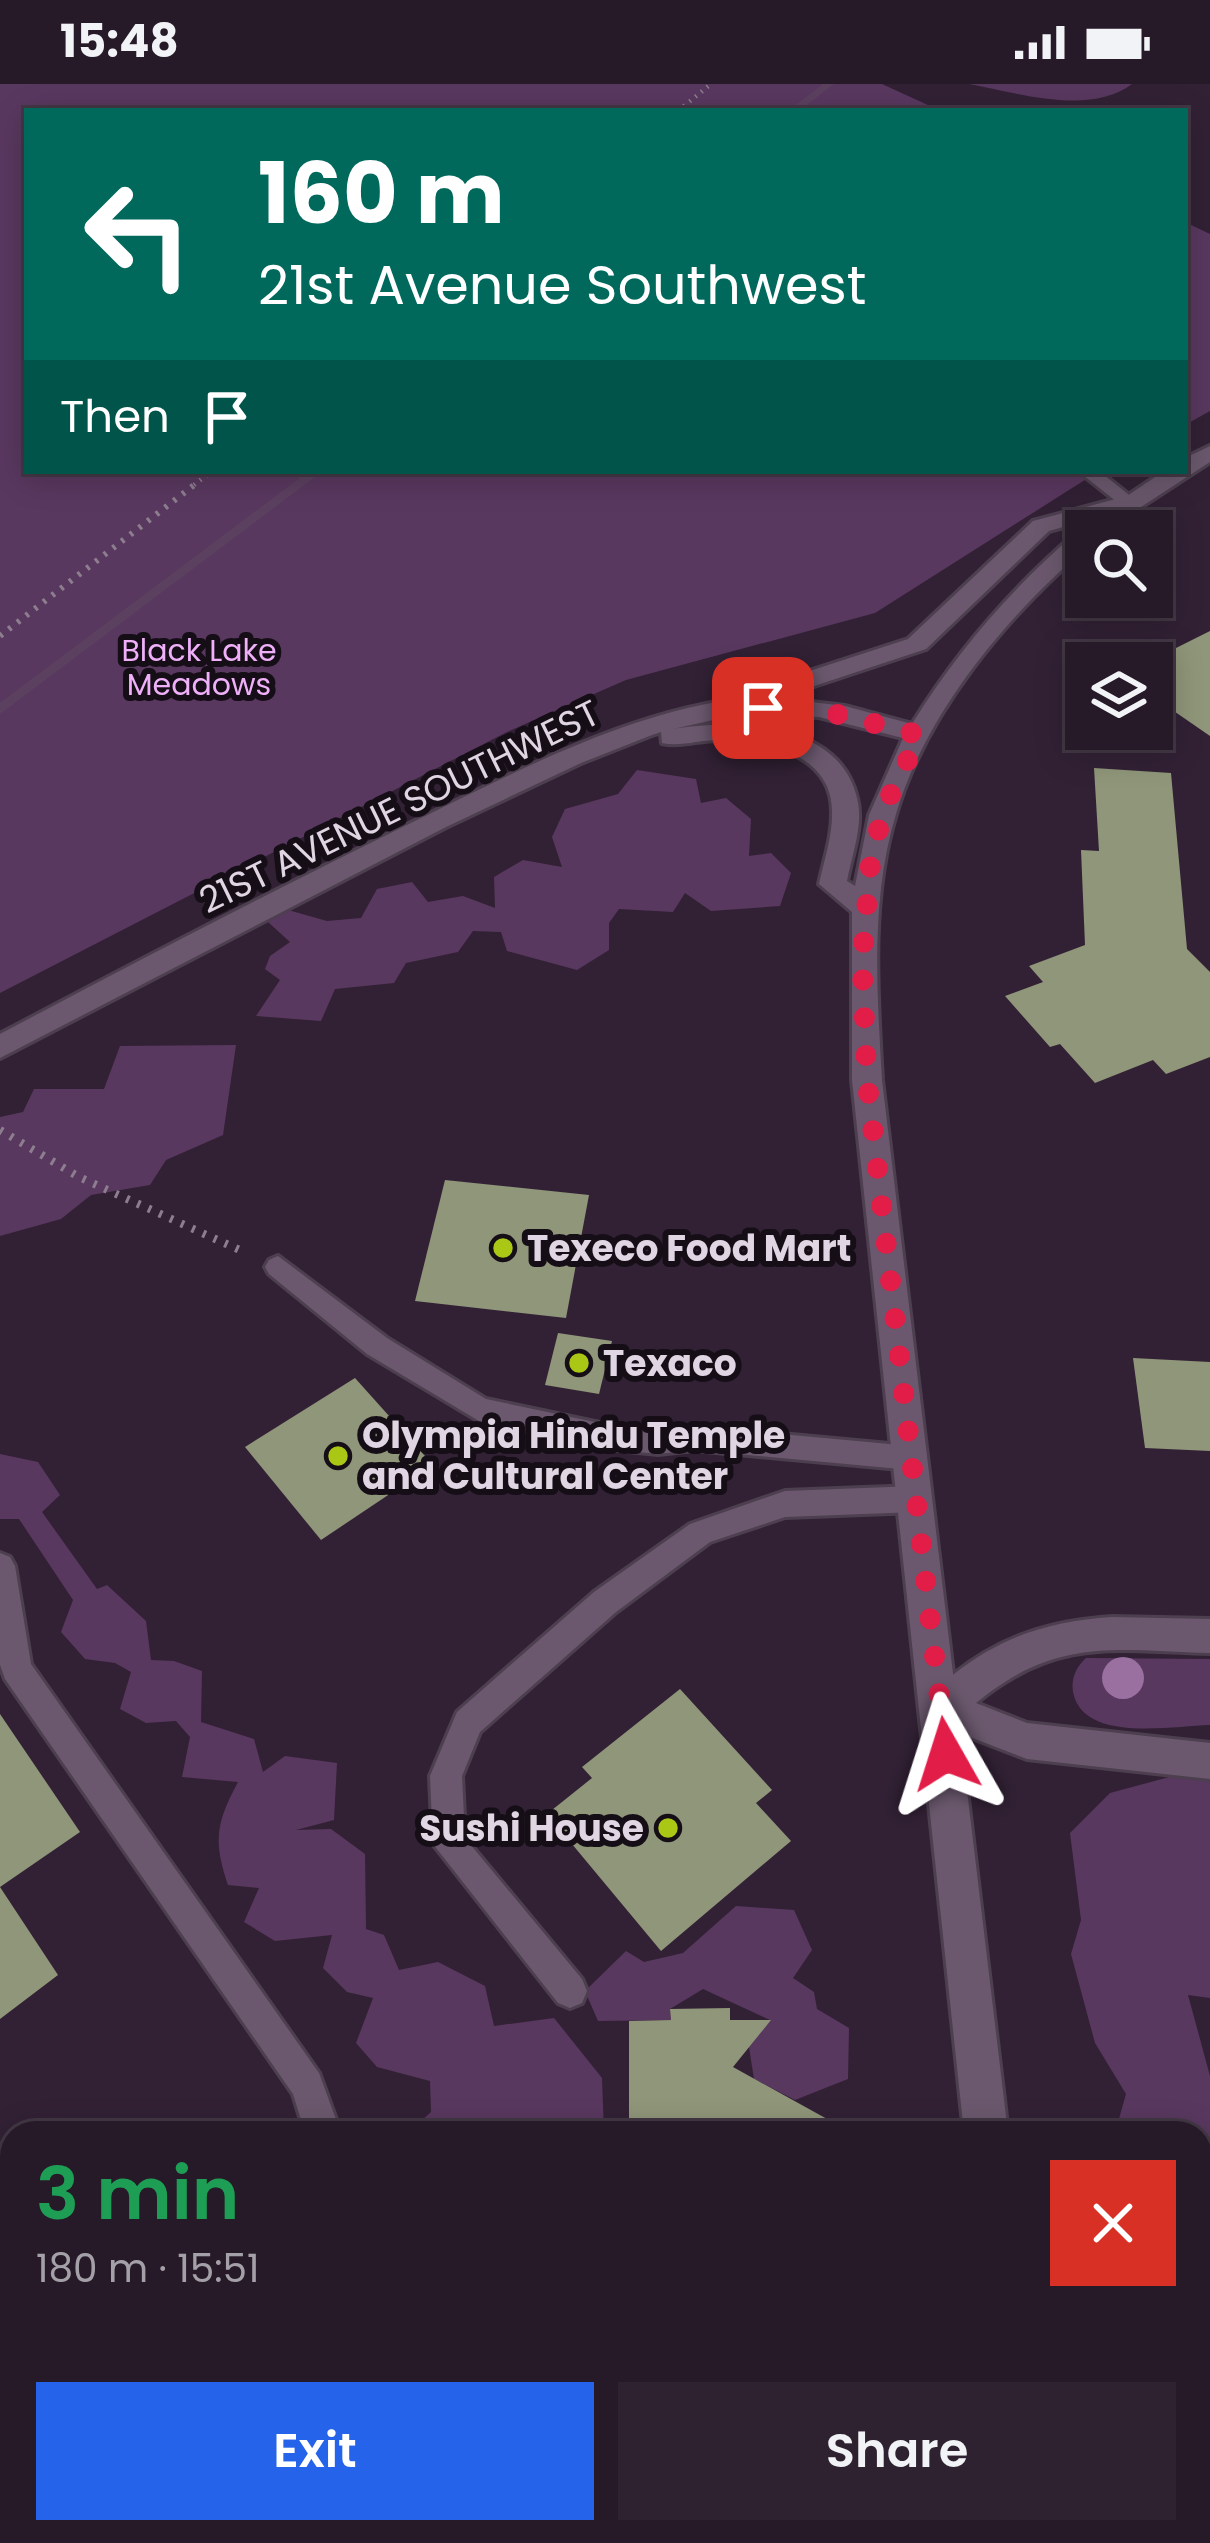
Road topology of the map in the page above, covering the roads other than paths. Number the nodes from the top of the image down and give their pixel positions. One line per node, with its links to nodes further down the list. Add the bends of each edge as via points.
1 (1091, 474): 3 (lane)
2 (1174, 474): 3 (street)
3 (1130, 502): 4 (street); 6 (street, via 1041,526 917,644)
4 (1120, 510)
5 (1065, 557): 7 (street, via 999,622)
6 (718, 709): 7 (street, 21ST AVENUE SOUTHWEST, via 808,707); 8 (street, 21ST AVENUE SOUTHWEST)
7 (920, 735): 9 (street, via 883,810)
8 (581, 756): 9 (street, via 682,735 741,733 782,740 827,761 845,810 833,884); 10 (street, 21ST AVENUE SOUTHWEST, via 326,875)
9 (867, 909): 12 (street, via 867,1080)
10 (0, 1047)
11 (278, 1267): 12 (lane, via 377,1346 479,1409 609,1437)
12 (911, 1458): 13 (street)
13 (916, 1499): 16 (street); 18 (lane, via 784,1504 700,1533 605,1602 468,1722 446,1777 449,1844)
14 (0, 1566): 19 (lane, via 16,1670 307,2085)
15 (1210, 1636): 16 (street, via 1084,1635 1043,1644 1013,1654)
16 (941, 1708): 17 (street, via 1027,1741); 20 (street)
17 (1210, 1761)
18 (570, 1991)
19 (319, 2121)
20 (985, 2121)

